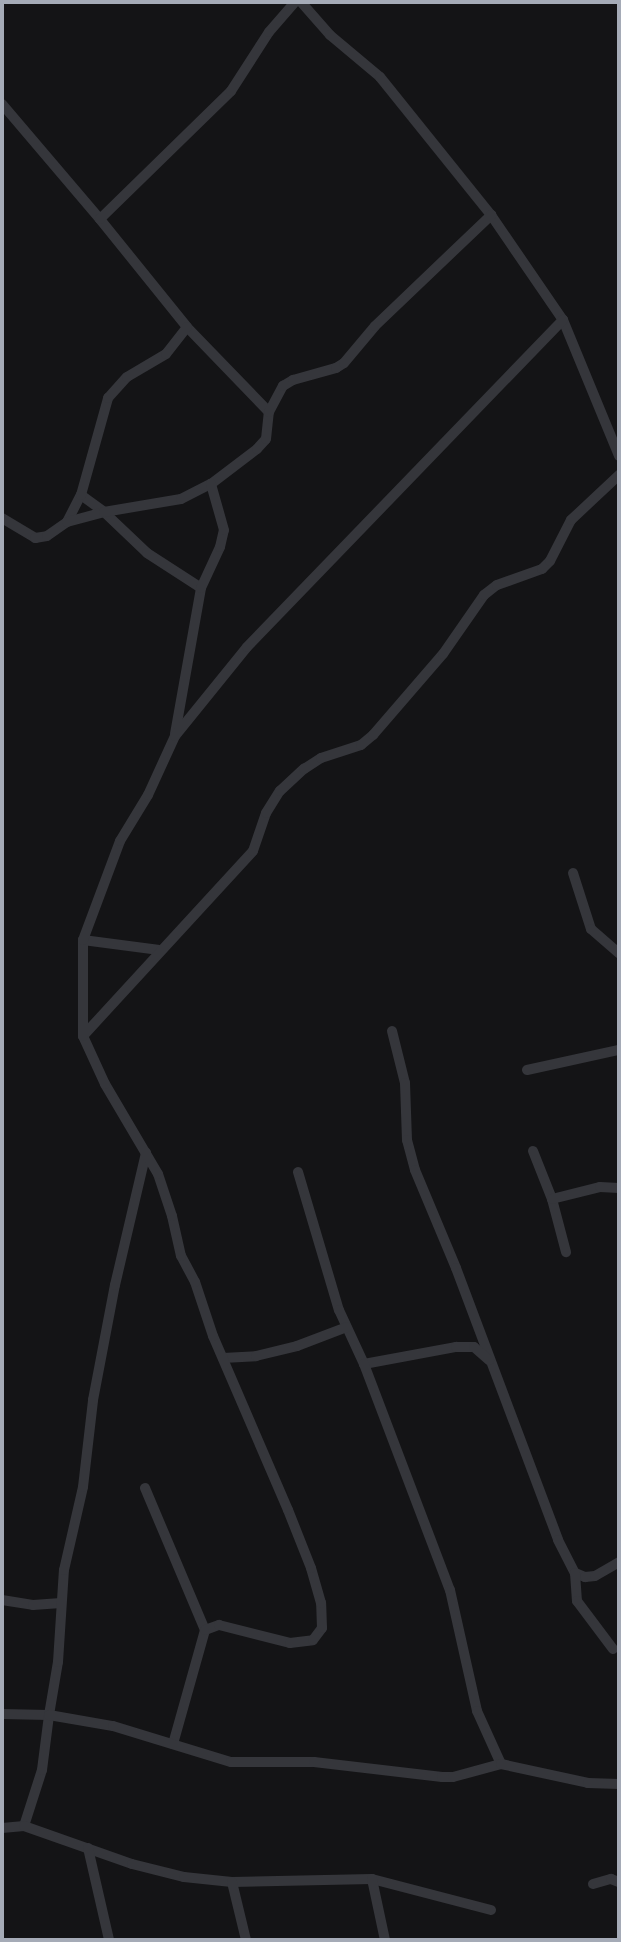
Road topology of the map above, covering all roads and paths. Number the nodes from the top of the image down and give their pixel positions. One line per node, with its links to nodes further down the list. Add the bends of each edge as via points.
1 (298, 2): 3 (street, via 380,77); 4 (street, via 270,32 231,91)
2 (2, 104): 4 (street)
3 (491, 215): 5 (street); 7 (street, via 375,326 344,363 283,386)
4 (100, 219): 6 (street)
5 (563, 320): 8 (street); 16 (street, via 247,647)
6 (187, 327): 7 (street); 11 (street, via 166,354 127,377 108,398)
7 (269, 412): 10 (street, via 266,439)
8 (619, 456)
9 (619, 475): 19 (street, via 571,520 542,569 497,585 484,595 443,654 373,736 362,745 321,758 281,791 266,813 253,851)
10 (211, 484): 12 (street, via 181,499); 15 (street, via 224,530)
11 (81, 495): 12 (street); 14 (street)
12 (104, 512): 14 (street); 15 (street, via 140,547)
13 (2, 518): 14 (street, via 35,538 47,536)
14 (67, 522)
15 (201, 588): 16 (street)
16 (175, 736): 18 (street, via 120,841)
17 (573, 873): 20 (street, via 591,929)
18 (83, 940): 19 (street); 22 (street)
19 (159, 950): 22 (street)
20 (619, 953)
21 (392, 1031): 33 (street, via 405,1083 407,1140 415,1170)
22 (83, 1036): 26 (street)
23 (619, 1050): 24 (street)
24 (527, 1070)
25 (533, 1151): 29 (street)
26 (146, 1153): 32 (street, via 166,1194 181,1256); 39 (street, via 112,1298)
27 (298, 1172): 31 (street)
28 (619, 1188): 29 (street, via 600,1186)
29 (552, 1199): 30 (street)
30 (566, 1252)
31 (347, 1327): 32 (street, via 297,1346); 34 (street)
32 (223, 1358): 40 (street, via 311,1568 321,1603 322,1628 313,1640 290,1643 219,1625)
33 (491, 1362): 34 (street, via 474,1347 456,1347); 37 (street, via 558,1540)
34 (364, 1364): 45 (street, via 450,1590 474,1703)
35 (145, 1488): 40 (street)
36 (619, 1562): 37 (street, via 595,1576)
37 (575, 1573): 41 (street, via 577,1601)
38 (2, 1600): 39 (street, via 33,1605)
39 (61, 1602): 43 (street)
40 (205, 1630): 44 (street)
41 (613, 1649)
42 (2, 1714): 43 (street)
43 (49, 1715): 44 (street, via 102,1723); 47 (street, via 42,1770)
44 (173, 1744): 45 (street, via 232,1762 314,1762 442,1777)
45 (501, 1764): 46 (street, via 588,1783)
46 (619, 1784)
47 (24, 1826): 48 (street); 49 (street)
48 (2, 1828)
49 (88, 1848): 51 (street, via 184,1877); 55 (street)
50 (372, 1879): 51 (street); 54 (street); 57 (street)
51 (232, 1882): 56 (street)
52 (619, 1882): 53 (street)
53 (593, 1884)
54 (491, 1910)
55 (109, 1940)
56 (246, 1940)
57 (385, 1940)

